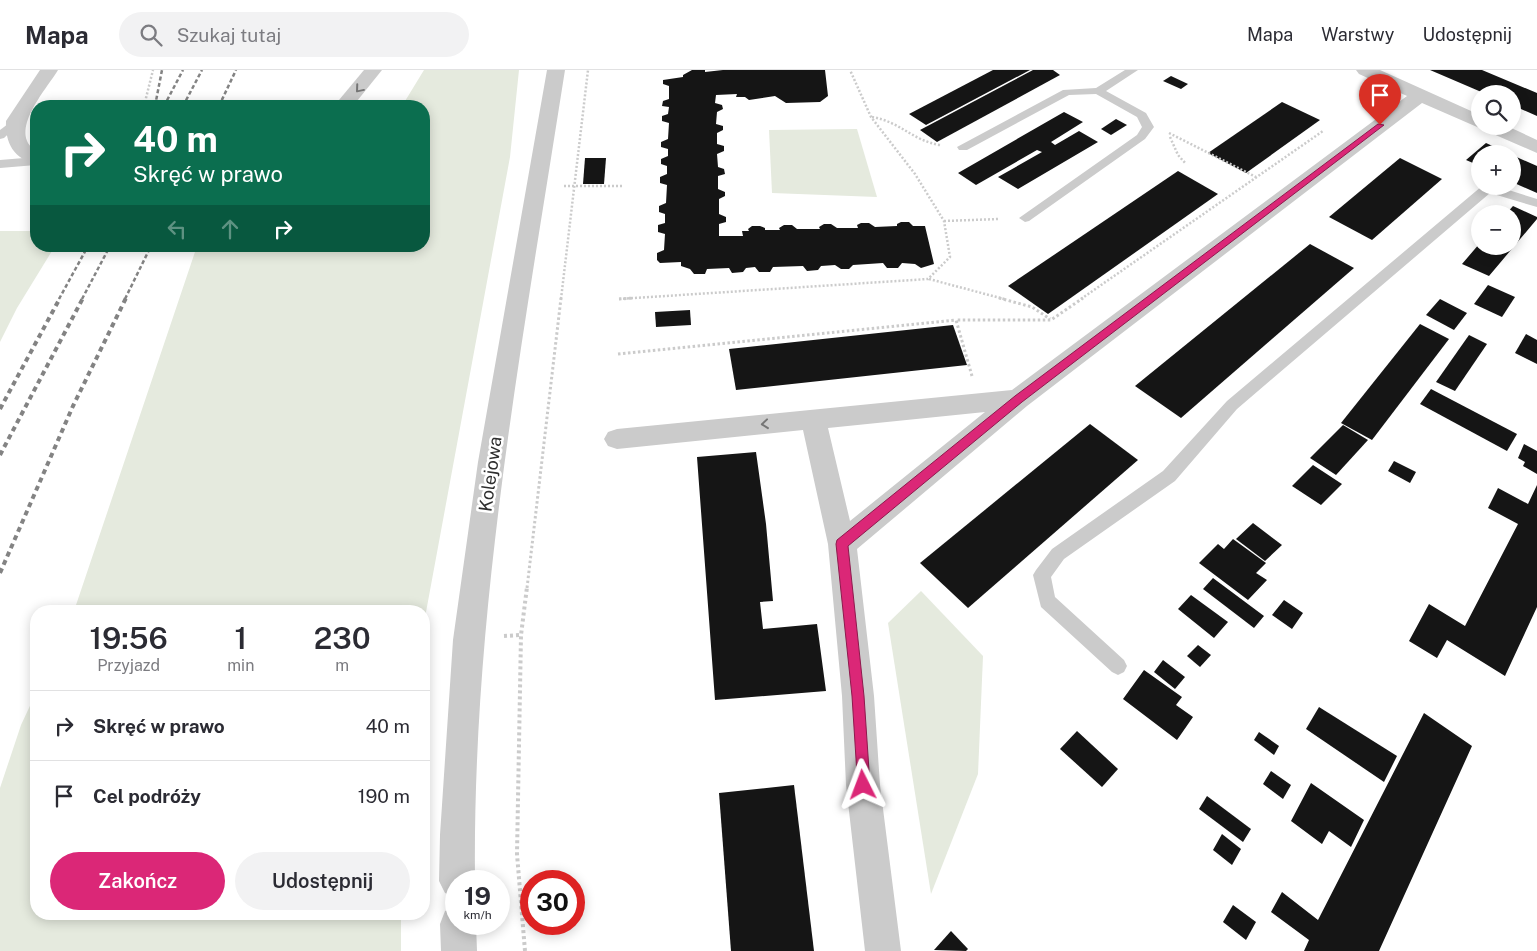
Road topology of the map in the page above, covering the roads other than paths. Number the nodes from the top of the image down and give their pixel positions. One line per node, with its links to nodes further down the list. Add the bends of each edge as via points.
1 (49, 70): 10 (street)
2 (373, 70): 8 (street, one-way to 8)
3 (556, 70): 25 (street, Kolejowa, via 491,462 470,630)
4 (1133, 70): 6 (lane)
5 (1365, 70): 7 (street)
6 (1098, 91): 13 (lane, via 1066,92); 19 (lane, via 1142,115 1148,127 1140,137)
7 (1420, 95): 9 (street); 20 (street)
8 (349, 100)
9 (1471, 118)
10 (16, 121): 12 (lane); 15 (street, via 15,140)
11 (1510, 135): 14 (street)
12 (0, 136)
13 (963, 147)
14 (1537, 147)
15 (30, 156)
16 (30, 161): 17 (lane)
17 (0, 164)
18 (1537, 203): 24 (lane, via 1488,188 1232,405 1169,476 1058,554 1042,575 1046,601)
19 (1025, 218)
20 (1018, 399): 21 (street); 23 (street)
21 (814, 419): 22 (street, one-way to 22); 23 (street)
22 (617, 439)
23 (842, 544): 28 (street, via 858,696 863,785)
24 (1118, 666)
25 (457, 870)
26 (458, 935): 27 (street)
27 (459, 951)
28 (882, 951)

